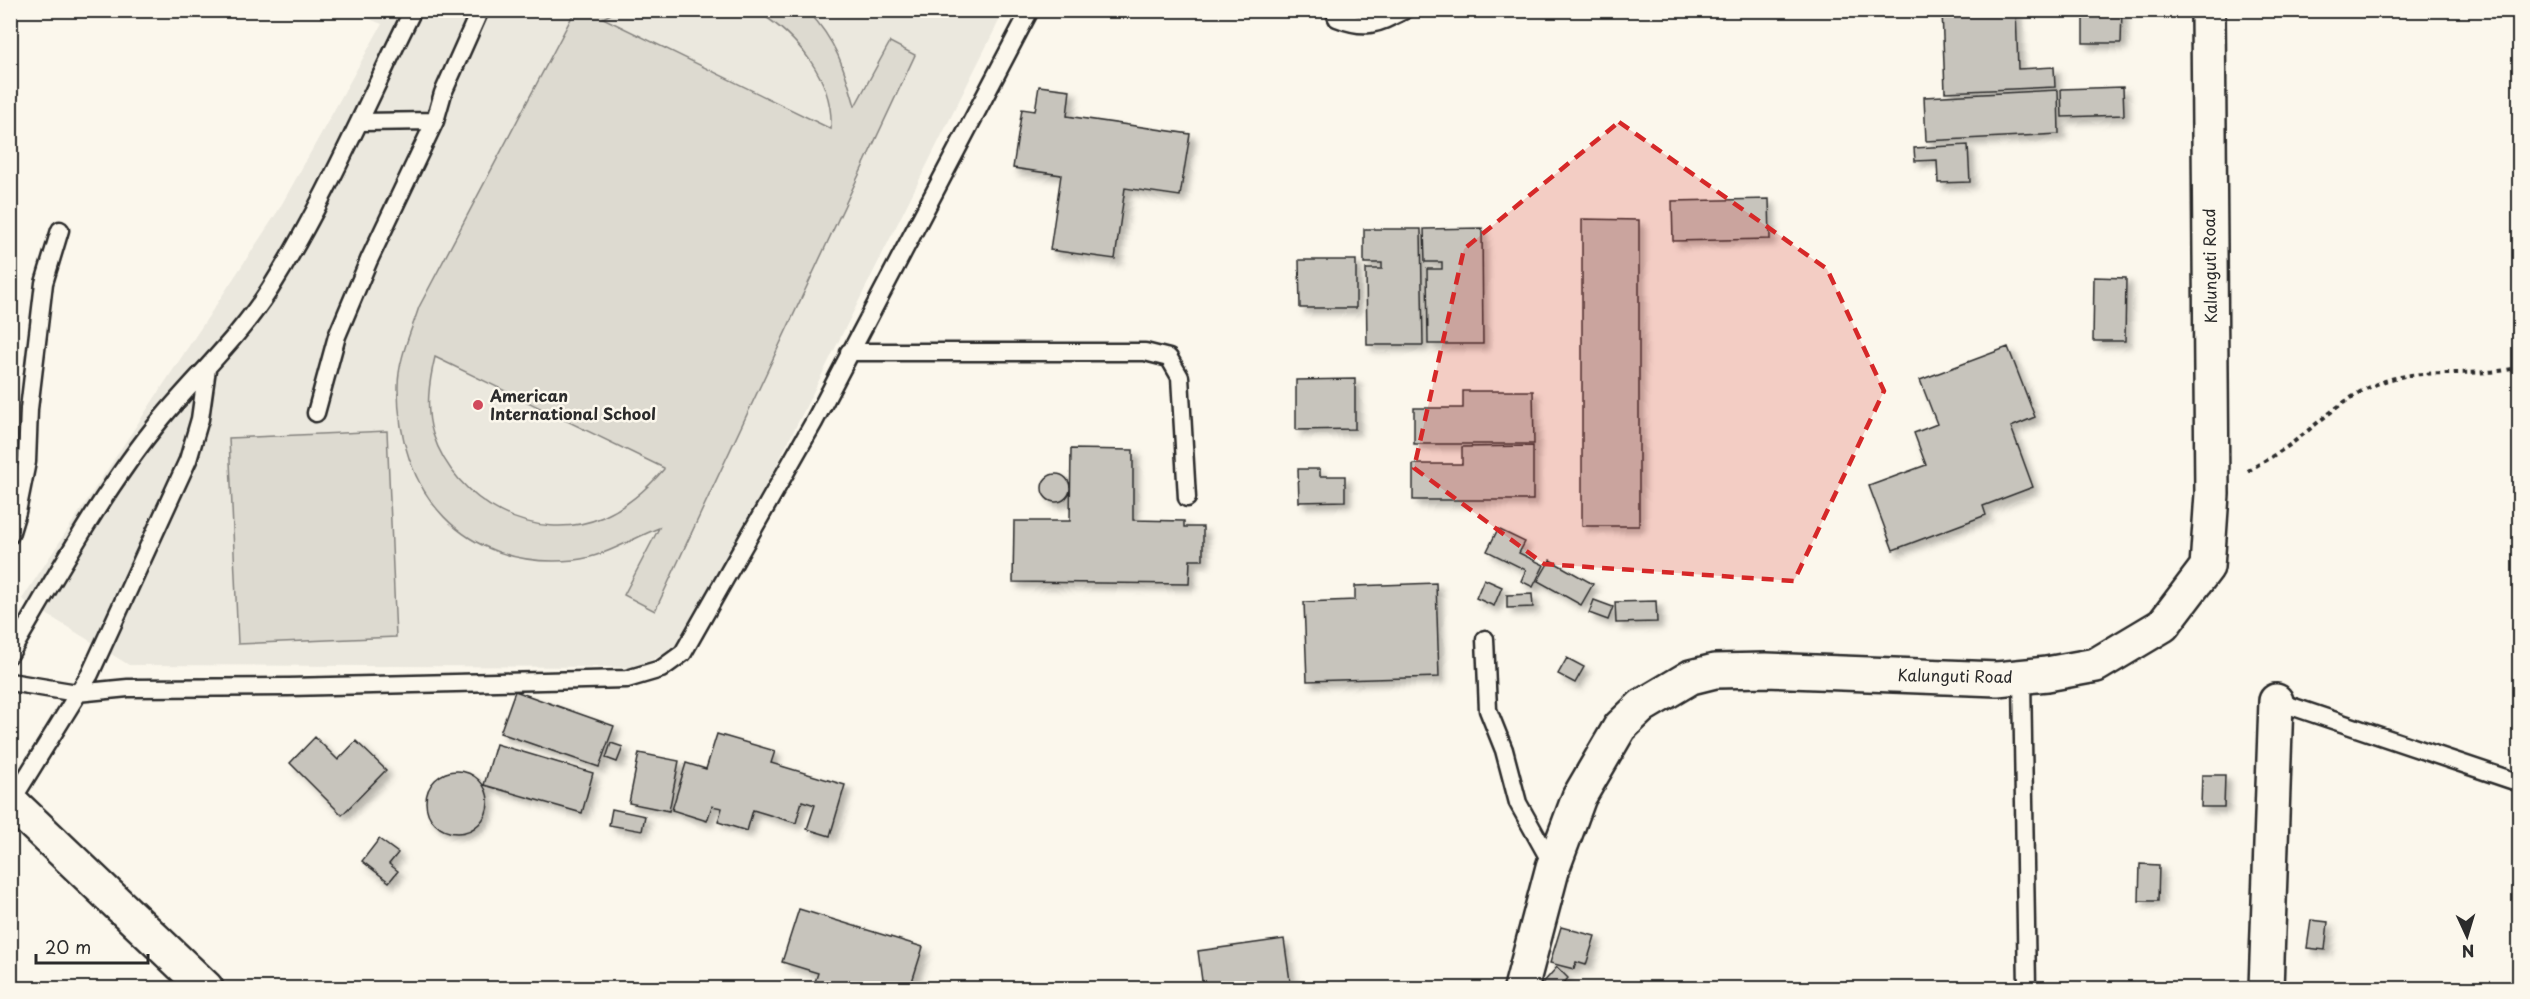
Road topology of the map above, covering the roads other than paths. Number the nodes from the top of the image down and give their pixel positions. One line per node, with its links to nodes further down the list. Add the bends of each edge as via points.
1 (413, 10): 8 (lane)
2 (480, 10): 7 (lane, via 443,93)
3 (1030, 10): 10 (lane)
4 (1334, 10): 5 (lane, via 1337,18 1354,25 1376,25)
5 (1405, 10)
6 (2208, 10): 17 (street, Kalunguti Road, via 2212,494 2207,567 2163,625 2096,664)
7 (435, 121): 8 (lane); 12 (lane, via 337,336)
8 (361, 122): 11 (lane, via 269,291)
9 (60, 230): 14 (lane, via 44,283 29,408 27,462)
10 (849, 352): 13 (lane, via 1145,352 1169,357 1180,377); 19 (lane, via 814,422 683,653 661,669 627,679 128,688)
11 (207, 369): 16 (lane, via 162,418 96,508); 19 (lane, via 200,419 188,460 90,674)
12 (316, 413)
13 (1187, 498)
14 (10, 535)
15 (1485, 639): 23 (lane, via 1488,710 1518,803)
16 (10, 654)
17 (2022, 676): 23 (street, Kalunguti Road, via 1997,679 1766,669 1715,671 1691,677 1642,706 1620,726 1579,797); 26 (lane)
18 (10, 682): 19 (lane)
19 (77, 693): 22 (lane)
20 (2276, 700): 21 (lane); 27 (street)
21 (2520, 783)
22 (11, 801): 24 (street)
23 (1553, 867): 25 (street, Kalunguti Road)
24 (206, 988)
25 (1521, 988)
26 (2027, 988)
27 (2266, 988)

